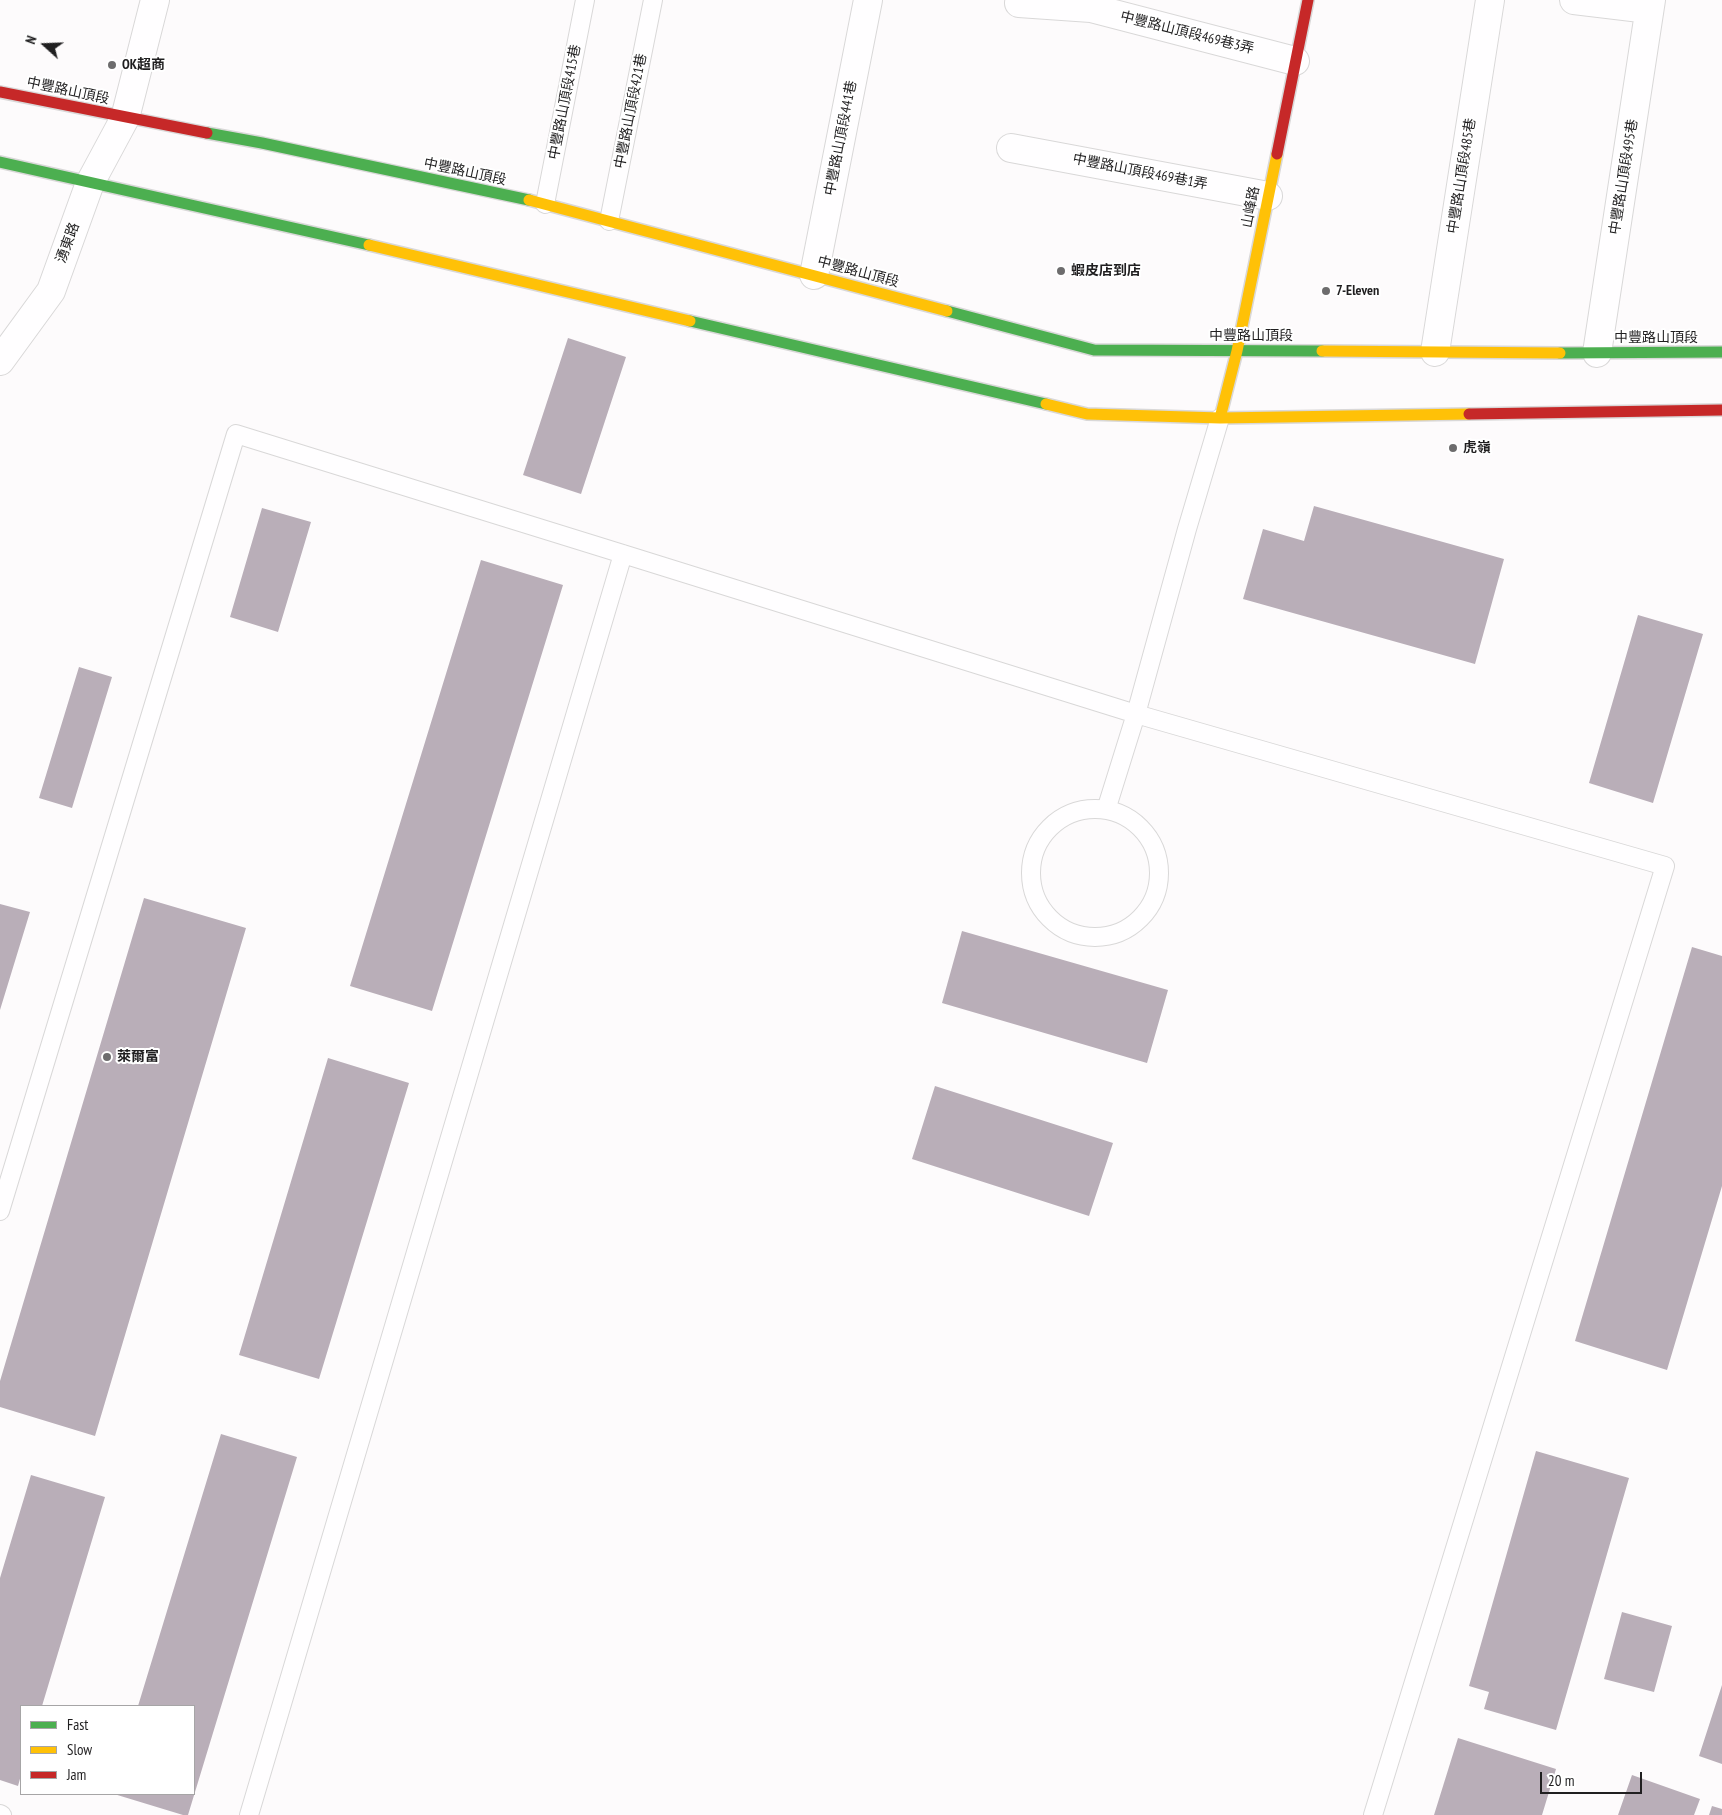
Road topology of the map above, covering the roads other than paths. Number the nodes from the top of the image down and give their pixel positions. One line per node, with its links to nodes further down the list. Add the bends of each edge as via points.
1 (155, 0): 13 (street, 湧東路)
2 (584, 0): 18 (lane, 中豐路山頂段415巷)
3 (653, 0): 19 (lane, 中豐路山頂段421巷)
4 (868, 0): 20 (street, 中豐路山頂段441巷)
5 (1308, 0): 11 (main road, 山峰路)
6 (1490, 0): 22 (street, 中豐路山頂段485巷)
7 (1574, 0): 10 (street)
8 (1019, 3): 9 (street, 中豐路山頂段469巷3弄)
9 (1092, 4): 11 (street, 中豐路山頂段469巷3弄)
10 (1650, 4): 24 (street, 中豐路山頂段495巷)
11 (1295, 61): 17 (main road, 山峰路)
12 (0, 92): 13 (main road, 中豐路山頂段)
13 (125, 118): 16 (street, 湧東路); 18 (main road, 中豐路山頂段, via 262,143)
14 (1012, 148): 17 (street, 中豐路山頂段469巷1弄)
15 (0, 162): 16 (main road)
16 (90, 183): 25 (street, 湧東路, via 51,291); 27 (main road, via 249,217 1086,414)
17 (1268, 196): 21 (main road, 山峰路)
18 (545, 204): 19 (main road, 中豐路山頂段)
19 (609, 221): 20 (main road, 中豐路山頂段)
20 (814, 275): 21 (main road, 中豐路山頂段, via 1094,350)
21 (1237, 350): 22 (main road, 中豐路山頂段); 27 (main road, 山峰路)
22 (1435, 352): 24 (main road, 中豐路山頂段)
23 (1722, 352): 24 (main road, 中豐路山頂段)
24 (1597, 354)
25 (0, 361)
26 (1722, 410): 27 (main road)
27 (1220, 418): 29 (lane)
28 (624, 554): 29 (lane); 31 (lane, via 236,434); 32 (lane)
29 (1136, 714): 30 (lane); 33 (lane, via 1665,866)
30 (1106, 810): 30 (lane, via 1074,811 1056,821 1041,836 1032,856 1030,877 1035,898 1047,917 1064,930 1084,937 1106,937 1126,930 1143,916 1154,898 1159,877 1157,856 1149,837 1134,822 1116,811)
31 (0, 1211)
32 (249, 1815)
33 (1373, 1815)

